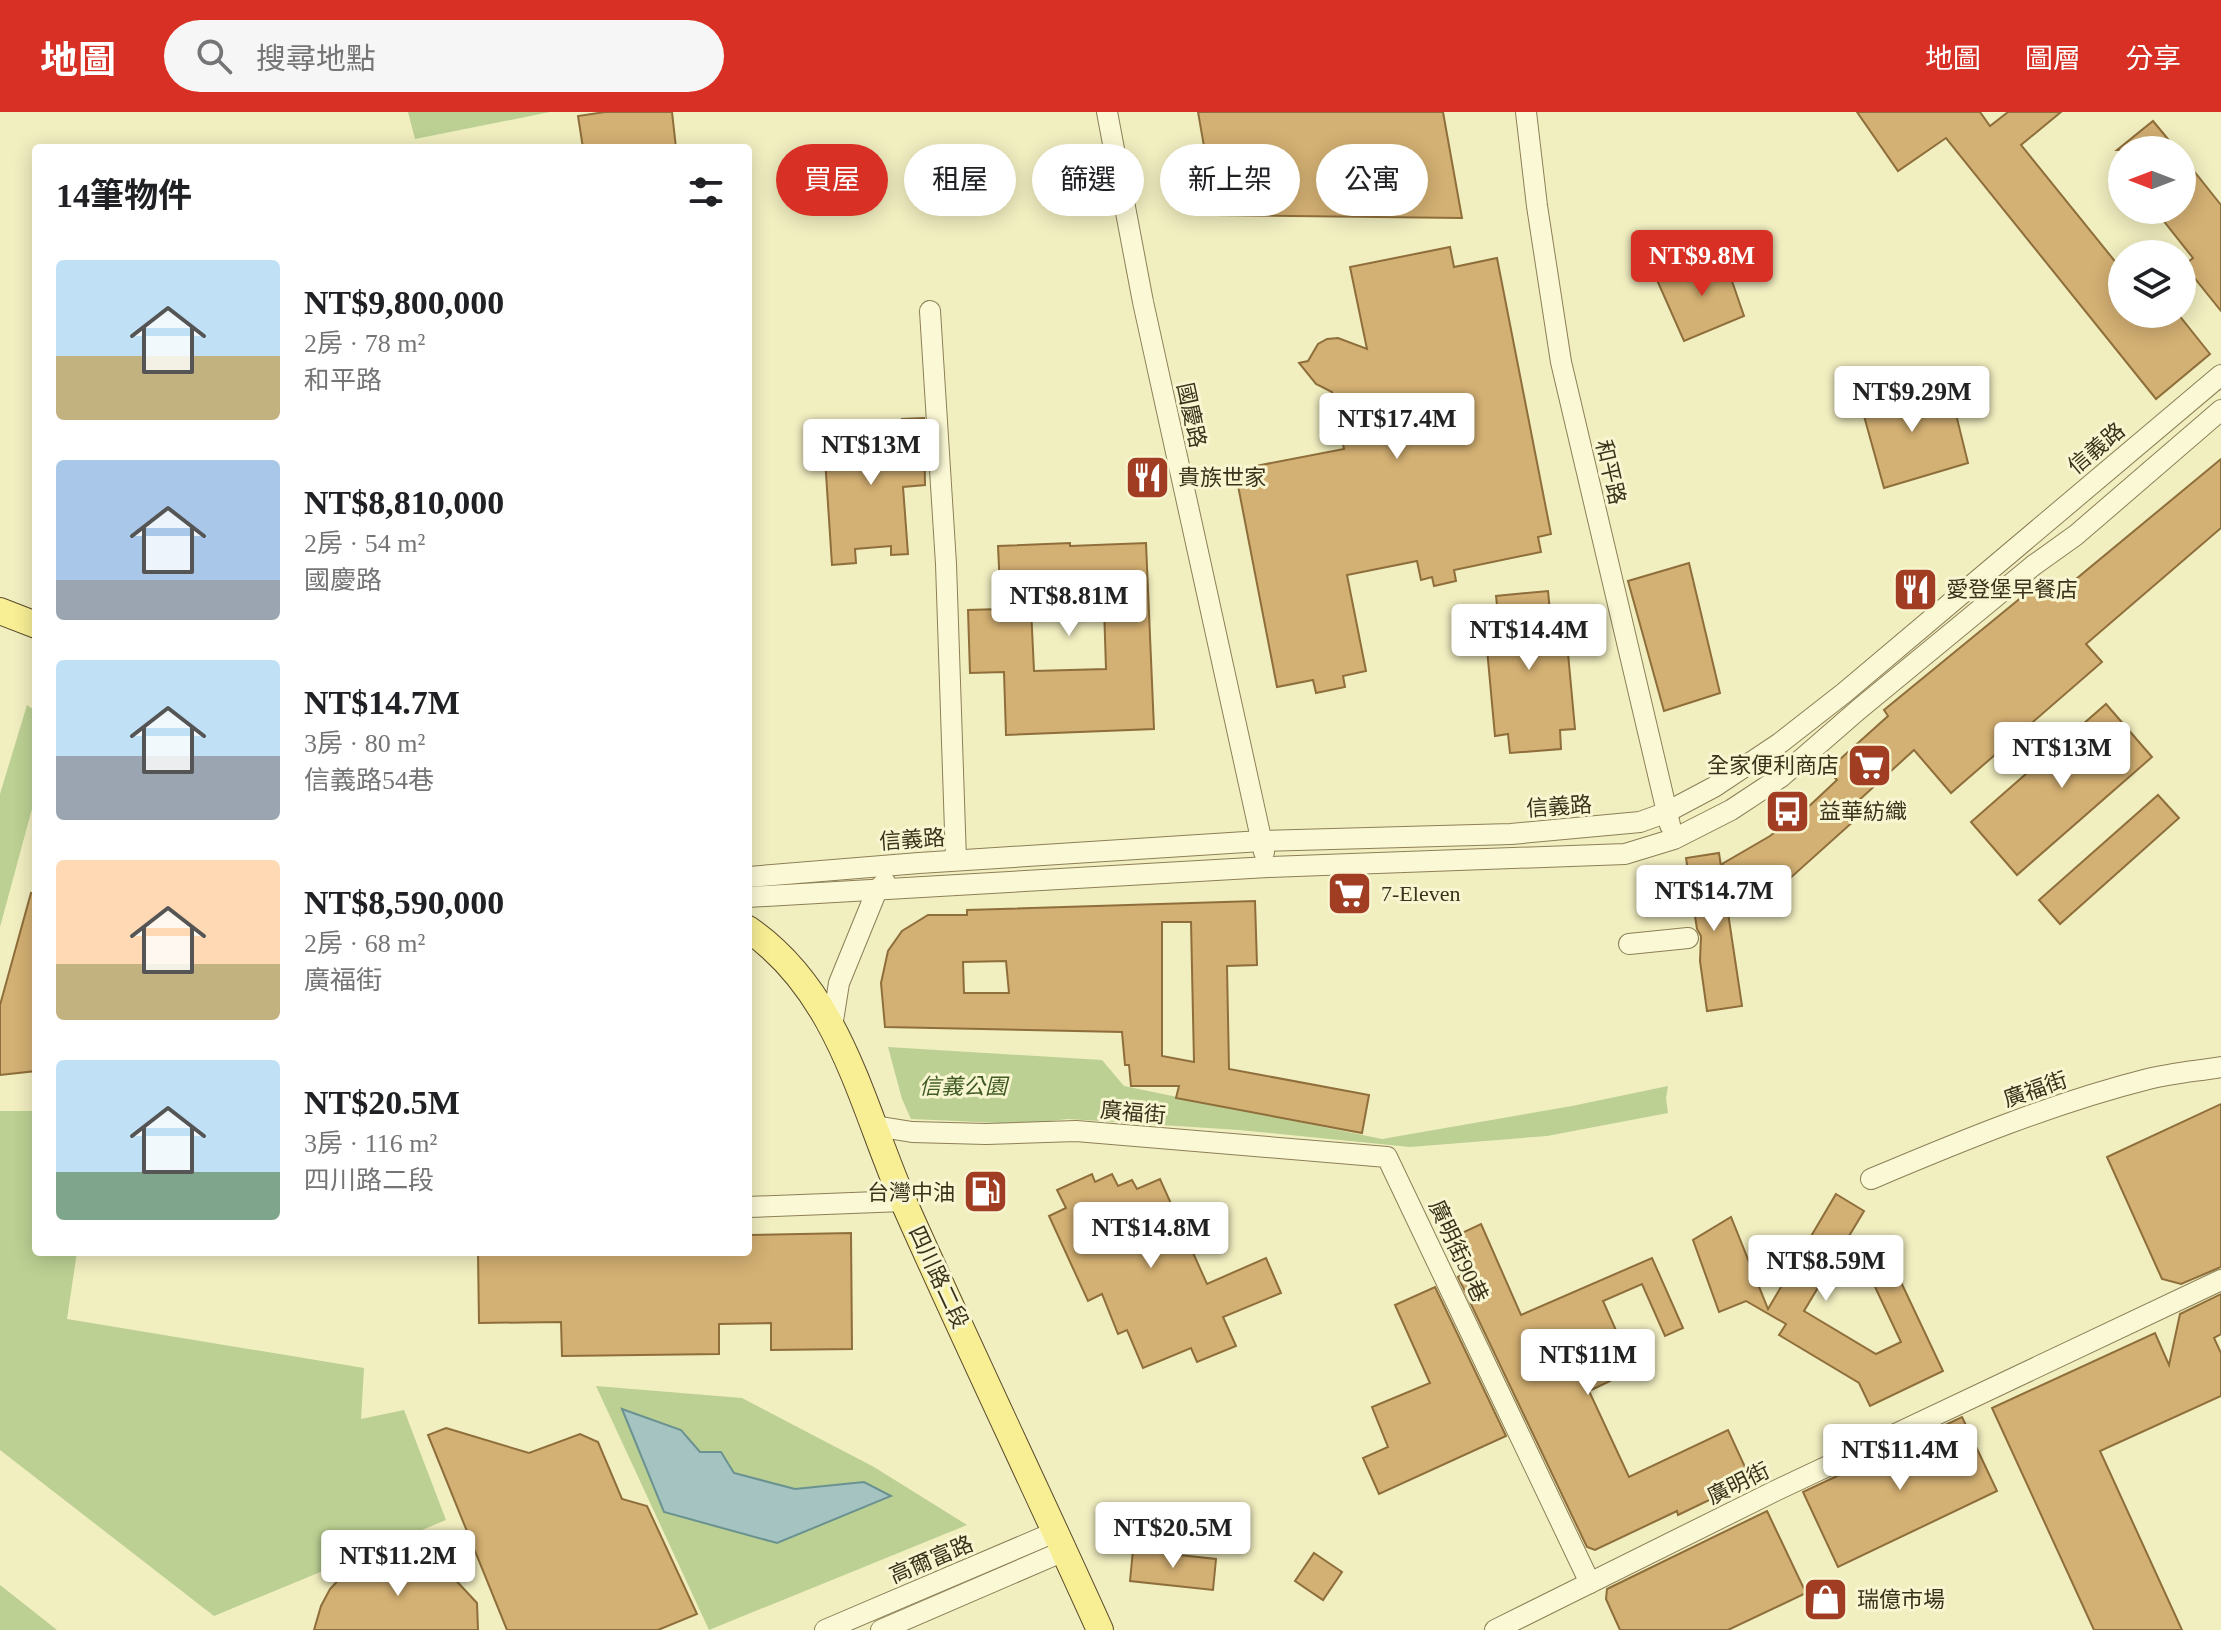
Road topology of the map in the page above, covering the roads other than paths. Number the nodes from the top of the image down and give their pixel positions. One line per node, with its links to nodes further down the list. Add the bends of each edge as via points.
1 (1107, 112): 10 (street, 國慶路, via 1146,317)
2 (1526, 112): 8 (street, 和平路, via 1561,362)
3 (930, 311): 11 (street, via 946,564)
4 (2221, 375): 8 (street, 信義路, via 1844,693 1714,787)
5 (2221, 410): 9 (street, via 1781,777)
6 (1, 617): 7 (main road)
7 (32, 624)
8 (1665, 813): 9 (street, 和平路); 10 (street, 信義路, via 1640,822 1511,834)
9 (1674, 839): 13 (street, via 1625,854)
10 (1261, 841): 11 (street, 信義路); 13 (street, 國慶路)
11 (956, 860): 12 (street, 信義路)
12 (919, 863): 14 (street, 信義路); 15 (street)
13 (1268, 867): 15 (street)
14 (752, 877)
15 (877, 890): 16 (street); 20 (street, via 839,983)
16 (752, 897)
17 (754, 934): 20 (main road, 四川路二段, via 794,970)
18 (1688, 938): 19 (street)
19 (1629, 944)
20 (832, 1027): 22 (main road, 四川路二段)
21 (2221, 1067): 24 (street, 廣福街, via 2150,1078 2063,1104)
22 (875, 1126): 23 (street, 廣福街, via 986,1134 1076,1131); 25 (main road, 四川路二段)
23 (1387, 1157): 29 (street, 廣明街90巷)
24 (1871, 1179)
25 (903, 1201): 26 (street); 28 (main road, 四川路二段)
26 (752, 1207)
27 (2221, 1280): 29 (street, 廣明街)
28 (1060, 1542): 30 (street, 高爾富路); 31 (street, 高爾富路); 32 (main road, 四川路二段)
29 (1590, 1583): 33 (street, 廣明街)
30 (825, 1630)
31 (881, 1630)
32 (1100, 1630)
33 (1495, 1630)

